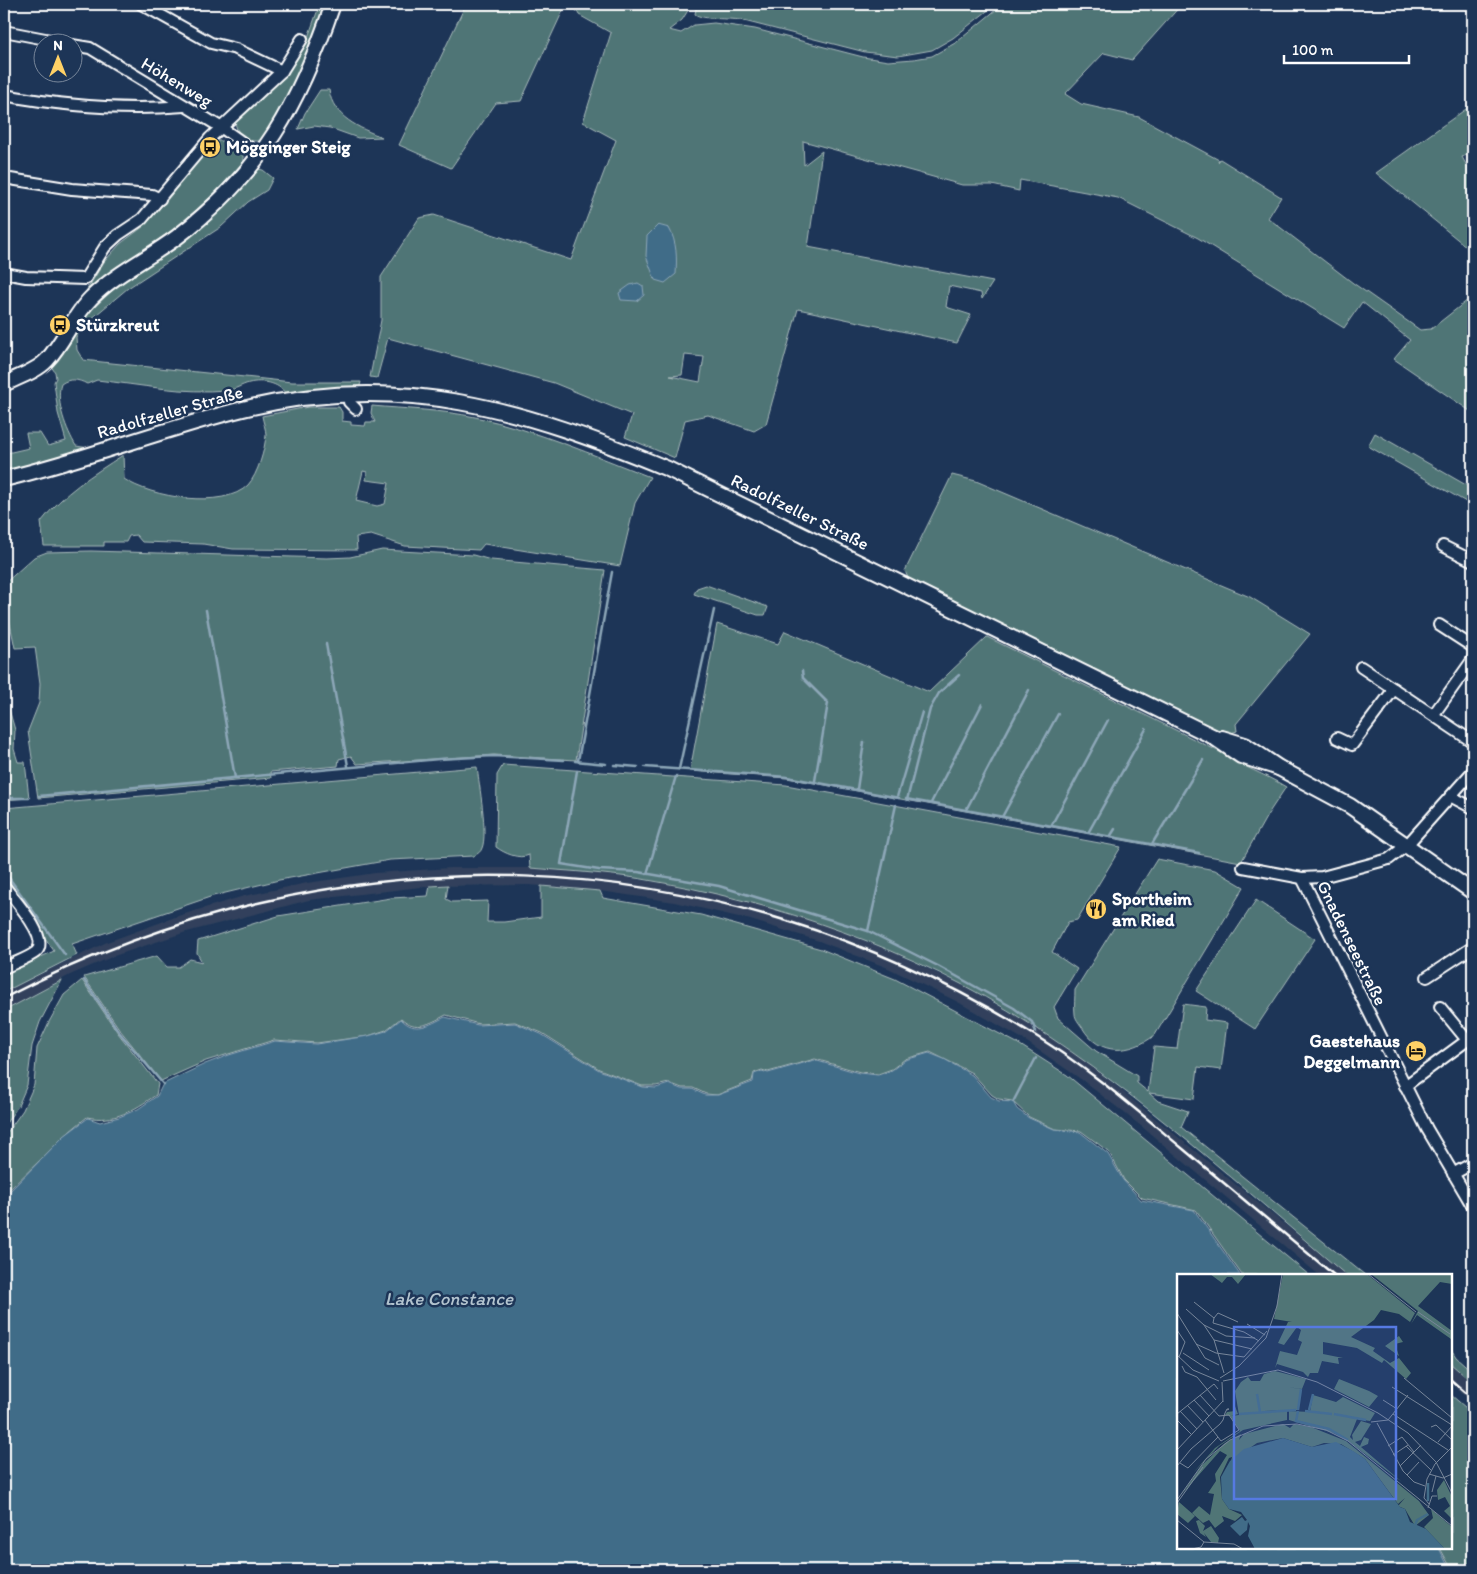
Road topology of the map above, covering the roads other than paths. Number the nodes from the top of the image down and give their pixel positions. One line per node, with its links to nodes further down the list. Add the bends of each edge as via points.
1 (141, 4): 7 (street, via 211,43 236,48)
2 (333, 4): 11 (street, via 315,58 292,107)
3 (4, 31): 4 (street)
4 (32, 36)
5 (302, 39): 7 (street)
6 (82, 47): 9 (street, Höhenweg, via 90,48)
7 (282, 71): 10 (street)
8 (4, 95): 9 (street, via 101,108)
9 (184, 106): 10 (street, Höhenweg)
10 (222, 128): 11 (street, Höhenweg); 13 (street)
11 (260, 155): 15 (street, via 197,221 90,299 46,361)
12 (4, 178): 13 (street, via 72,189 152,195)
13 (160, 199): 14 (street, via 142,219 105,247 85,279)
14 (4, 273)
15 (4, 384)
16 (349, 395): 17 (street, via 349,402); 18 (street, Radolfzeller Straße, via 298,398 243,410); 32 (street, Radolfzeller Straße, via 428,396 479,405 517,414 627,452 753,509 1212,736 1241,756 1279,768 1350,806)
17 (356, 409)
18 (4, 479)
19 (1443, 546): 20 (street)
20 (1473, 561)
21 (1440, 625): 22 (street)
22 (1473, 647)
23 (1473, 659): 26 (street)
24 (1361, 667): 25 (street)
25 (1394, 689): 26 (street); 27 (street, via 1352,746)
26 (1434, 714): 28 (street)
27 (1337, 738)
28 (1473, 742)
29 (1473, 771): 30 (street)
30 (1452, 797): 31 (street); 32 (street)
31 (1473, 808)
32 (1407, 845): 34 (street, via 1389,858 1322,877); 36 (street, Radolfzeller Straße)
33 (1243, 867): 34 (street, Gnadenseestraße)
34 (1302, 878): 42 (street, Gnadenseestraße)
35 (4, 886): 38 (street, via 37,930 40,945 36,951)
36 (1473, 892)
37 (1473, 947): 39 (street)
38 (4, 968)
39 (1427, 976)
40 (1440, 1007): 41 (street)
41 (1470, 1038): 42 (street)
42 (1405, 1086): 44 (street, Gnadenseestraße)
43 (1473, 1163): 44 (street)
44 (1453, 1174): 45 (street, Gnadenseestraße)
45 (1473, 1208)

